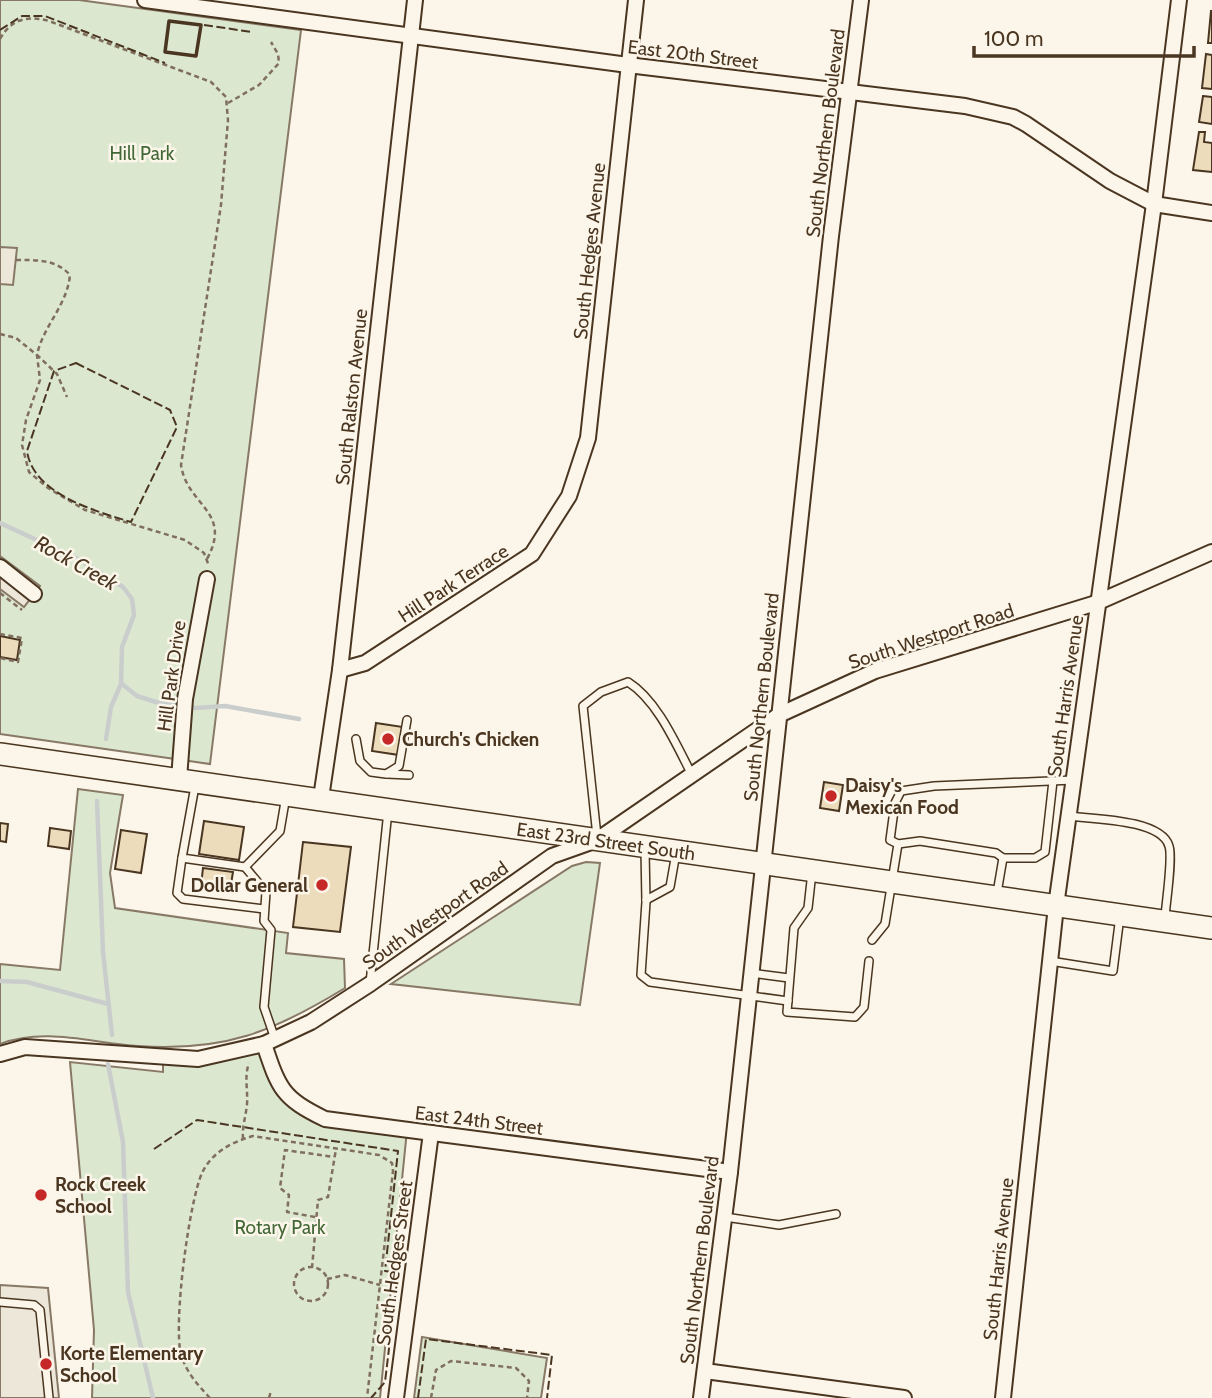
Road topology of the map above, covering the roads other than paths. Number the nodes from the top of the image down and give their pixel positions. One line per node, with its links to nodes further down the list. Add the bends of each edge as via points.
1 (145, 0): 6 (street, East 20th Street)
2 (415, 0): 7 (street, South Ralston Avenue)
3 (636, 0): 8 (street, South Hedges Avenue)
4 (861, 0): 9 (street, South Northern Boulevard)
5 (1179, 0): 10 (street, South Harris Avenue)
6 (190, 3): 7 (street, East 20th Street)
7 (411, 37): 8 (street, East 20th Street); 18 (street, South Ralston Avenue)
8 (628, 65): 9 (street, East 20th Street); 12 (street, South Hedges Avenue, via 588,438)
9 (850, 92): 10 (street, East 20th Street, via 965,106 1013,117 1110,181); 19 (street, South Northern Boulevard)
10 (1154, 204): 11 (street, East 20th Street); 17 (street, South Harris Avenue)
11 (1212, 213)
12 (566, 503): 18 (street, Hill Park Terrace, via 532,554 365,663)
13 (1212, 552): 17 (street, South Westport Road)
14 (0, 567): 16 (street)
15 (207, 579): 27 (street, Hill Park Drive, via 184,706)
16 (33, 594)
17 (1096, 603): 19 (street, South Westport Road, via 875,671); 26 (street, South Harris Avenue)
18 (340, 670): 30 (street, South Ralston Avenue)
19 (779, 715): 25 (street, South Westport Road); 41 (street, South Northern Boulevard)
20 (407, 720): 23 (lane, via 399,766)
21 (356, 739): 23 (lane, via 360,761 371,772)
22 (0, 754): 27 (main road, East 23rd Street South)
23 (386, 774): 24 (lane)
24 (409, 775)
25 (692, 775): 34 (street, South Westport Road); 34 (lane, via 641,690 628,682 601,692 583,706)
26 (1073, 780): 28 (lane); 32 (street, South Harris Avenue)
27 (187, 781): 29 (main road, East 23rd Street South); 39 (lane)
28 (1053, 781): 33 (lane); 36 (lane, via 901,791 890,840)
29 (286, 794): 30 (main road, East 23rd Street South); 42 (lane, via 280,831)
30 (321, 799): 31 (main road, East 23rd Street South)
31 (389, 808): 34 (main road, East 23rd Street South); 57 (lane)
32 (1068, 816): 35 (street, South Harris Avenue); 50 (lane, via 1143,825 1159,832 1169,846)
33 (1047, 837): 35 (lane); 40 (lane, via 1041,857)
34 (597, 840): 37 (main road, East 23rd Street South); 57 (street, South Westport Road, via 552,856)
35 (1065, 840): 47 (street, South Harris Avenue)
36 (898, 844): 40 (lane, via 920,841); 44 (lane)
37 (645, 847): 38 (main road, East 23rd Street South); 46 (lane)
38 (676, 851): 41 (main road, East 23rd Street South); 46 (lane, via 670,887)
39 (182, 858): 42 (lane); 48 (lane, via 177,893 183,899)
40 (1003, 858): 45 (lane)
41 (762, 864): 43 (main road, East 23rd Street South); 55 (street, South Northern Boulevard)
42 (245, 867): 48 (lane, via 266,892)
43 (812, 871): 44 (main road, East 23rd Street South); 56 (lane, via 808,908 794,928)
44 (892, 883): 45 (main road, East 23rd Street South); 52 (lane, via 885,924)
45 (996, 897): 47 (main road, East 23rd Street South)
46 (646, 900): 58 (lane, via 641,975 650,982)
47 (1056, 906): 49 (main road, East 23rd Street South); 54 (street, South Harris Avenue)
48 (264, 909): 60 (lane, via 264,921 271,930 264,1007)
49 (1120, 915): 50 (main road, East 23rd Street South); 54 (lane, via 1113,971)
50 (1165, 922): 51 (main road, East 23rd Street South)
51 (1212, 928)
52 (872, 940)
53 (869, 961): 59 (lane, via 864,1007 855,1017 787,1012)
54 (1050, 961): 72 (street, South Harris Avenue)
55 (750, 973): 56 (lane); 58 (street, South Northern Boulevard)
56 (789, 978): 59 (lane)
57 (370, 984): 60 (street, South Westport Road)
58 (748, 996): 59 (lane); 63 (street, South Northern Boulevard)
59 (788, 1000)
60 (269, 1045): 61 (street, South Westport Road, via 198,1059 25,1047); 62 (street, East 24th Street, via 276,1079 295,1104 325,1119)
61 (0, 1055)
62 (430, 1133): 63 (street, East 24th Street); 69 (street, South Hedges Street)
63 (730, 1172): 65 (street, South Northern Boulevard)
64 (836, 1214): 65 (lane, via 779,1225)
65 (724, 1217): 67 (street, South Northern Boulevard)
66 (0, 1302): 68 (lane, via 34,1304 40,1310)
67 (705, 1371): 70 (street, South Northern Boulevard); 71 (street)
68 (49, 1398)
69 (396, 1398)
70 (701, 1398)
71 (904, 1398)
72 (1003, 1398)

